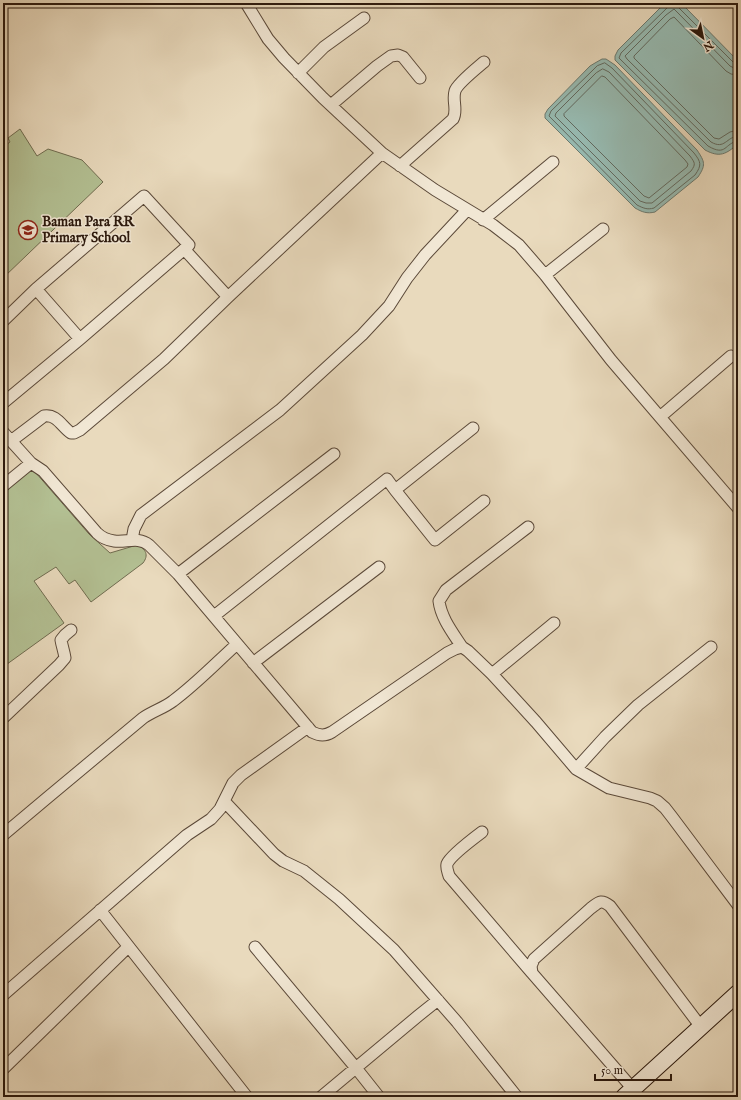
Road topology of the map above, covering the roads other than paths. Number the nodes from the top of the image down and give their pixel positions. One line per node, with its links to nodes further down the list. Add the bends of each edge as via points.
1 (246, 3): 4 (street, via 268,39)
2 (364, 18): 4 (street, via 324,47)
3 (484, 62): 9 (street, via 455,91 456,114 453,119)
4 (298, 73): 6 (street)
5 (420, 78): 6 (street, via 403,57 391,56)
6 (331, 105): 7 (street)
7 (382, 153): 9 (street); 16 (street)
8 (553, 162): 11 (street)
9 (400, 166): 10 (street)
10 (467, 210): 11 (street); 32 (street, via 425,255 389,306 362,335 280,410 141,515)
11 (483, 220): 14 (street, via 519,245)
12 (603, 229): 14 (street)
13 (184, 249): 15 (street, via 189,245 144,196); 16 (street); 18 (street)
14 (545, 275): 21 (street, via 611,360)
15 (36, 289): 17 (street); 18 (street)
16 (228, 297): 24 (street, via 164,359 74,434 56,418 44,416)
17 (3, 321)
18 (80, 339): 20 (street)
19 (730, 356): 21 (street)
20 (3, 403)
21 (660, 417): 30 (street)
22 (473, 428): 28 (street)
23 (3, 432): 24 (street)
24 (11, 441): 26 (street)
25 (334, 454): 34 (street)
26 (31, 463): 27 (street); 32 (street, via 43,472 92,529 102,537 116,542)
27 (3, 486)
28 (395, 490): 29 (street, via 435,540); 35 (street, via 387,479)
29 (484, 501)
30 (738, 508)
31 (528, 527): 39 (street, via 446,590 439,601 442,614)
32 (132, 540): 34 (street, via 145,542)
33 (379, 567): 41 (street)
34 (178, 574): 35 (street)
35 (214, 616): 38 (street)
36 (554, 623): 42 (street)
37 (72, 630): 43 (street, via 61,640 65,658)
38 (237, 644): 41 (street); 48 (street, via 184,693 143,718)
39 (462, 647): 42 (street); 44 (street, via 446,654 332,732 322,736 312,732)
40 (711, 647): 45 (street, via 638,705)
41 (253, 663): 44 (street)
42 (492, 674): 45 (street)
43 (3, 718)
44 (308, 727): 46 (street, via 241,775 233,783)
45 (576, 769): 49 (street, via 609,788 650,798 665,808)
46 (224, 802): 50 (street, via 212,818 187,835); 56 (street, via 283,862 304,871 350,909 394,950)
47 (482, 832): 53 (street, via 451,858 447,865 449,876)
48 (3, 835)
49 (738, 905)
50 (100, 910): 51 (street); 55 (street)
51 (128, 947): 59 (street); 61 (street)
52 (255, 947): 58 (street)
53 (532, 973): 57 (street, via 534,958 591,908 604,902 610,906); 60 (street)
54 (738, 993): 57 (main road)
55 (3, 995)
56 (438, 1000): 58 (street); 64 (street)
57 (701, 1026): 60 (main road)
58 (356, 1068): 62 (street); 63 (street)
59 (3, 1069)
60 (628, 1093)
61 (247, 1097)
62 (321, 1097)
63 (379, 1097)
64 (517, 1097)

